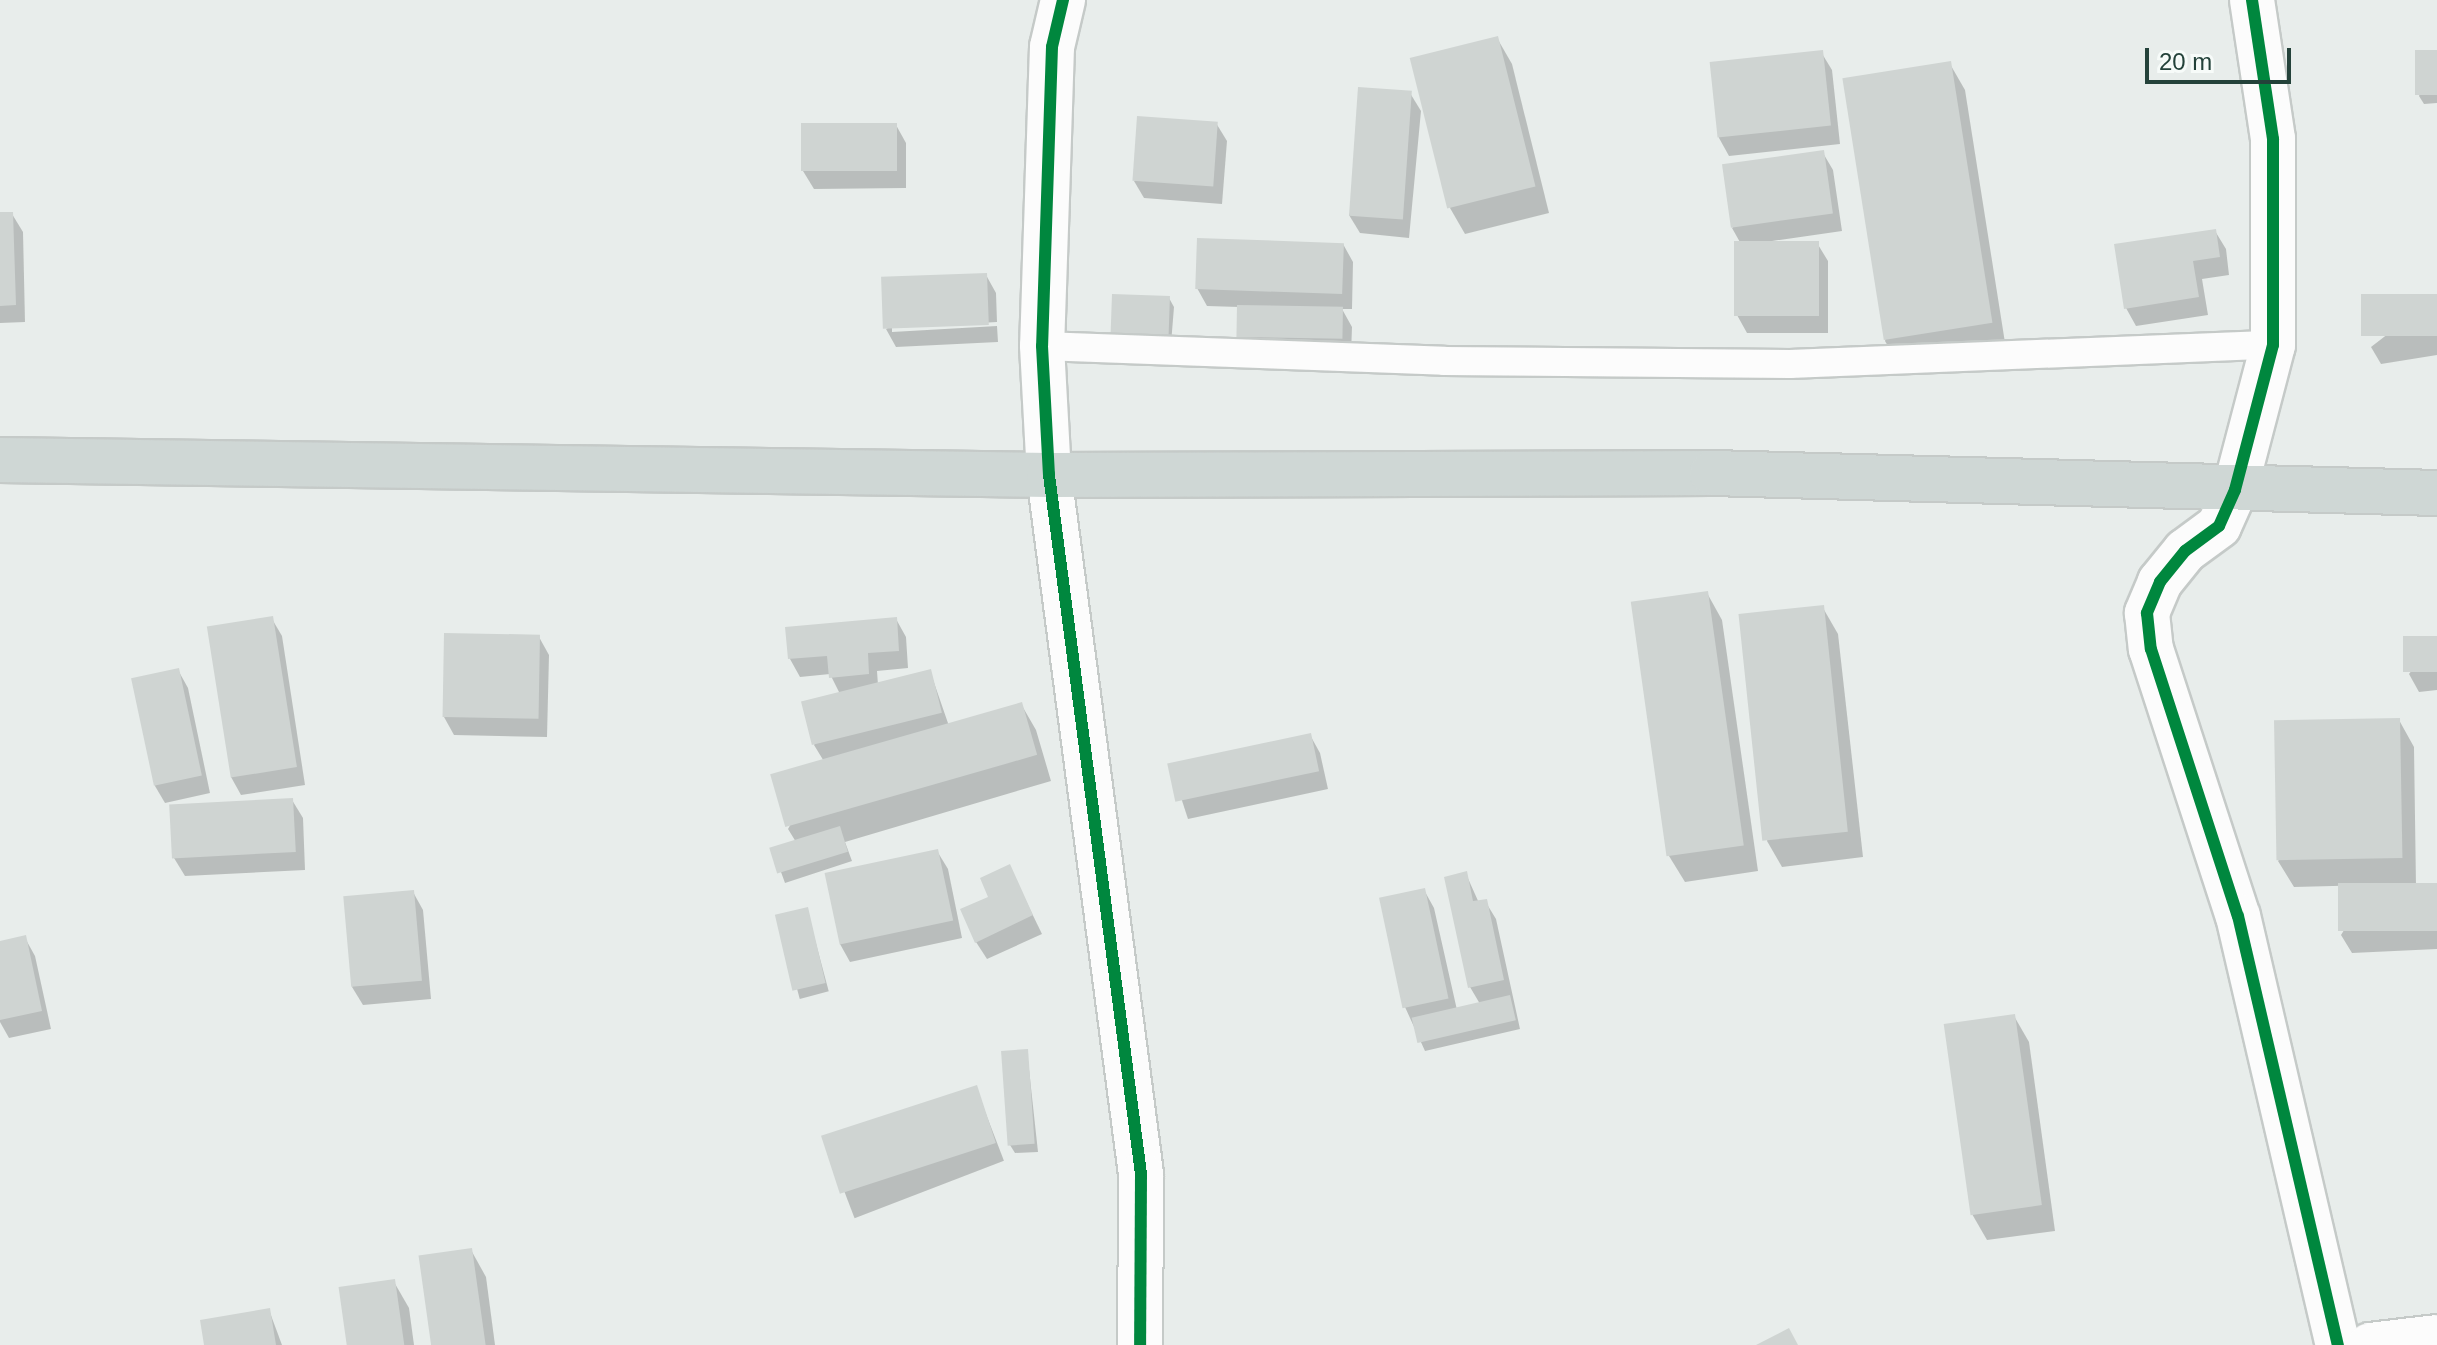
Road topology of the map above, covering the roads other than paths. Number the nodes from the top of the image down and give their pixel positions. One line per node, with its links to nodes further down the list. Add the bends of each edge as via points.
1 (1063, 0): 4 (street, via 1052,47)
2 (2252, 0): 3 (street, via 2273,139)
3 (2273, 345): 4 (lane, via 1790,364 1444,361); 7 (street)
4 (1042, 346): 6 (street)
5 (0, 460): 6 (main road)
6 (1049, 475): 7 (main road, via 1712,473); 10 (street, via 1141,1174)
7 (2235, 490): 8 (main road); 11 (street, via 2219,526 2185,551 2160,582 2147,613 2151,649 2238,916)
8 (2437, 493)
9 (2437, 1337): 12 (street)
10 (1140, 1345)
11 (2338, 1345)
12 (2370, 1345)

